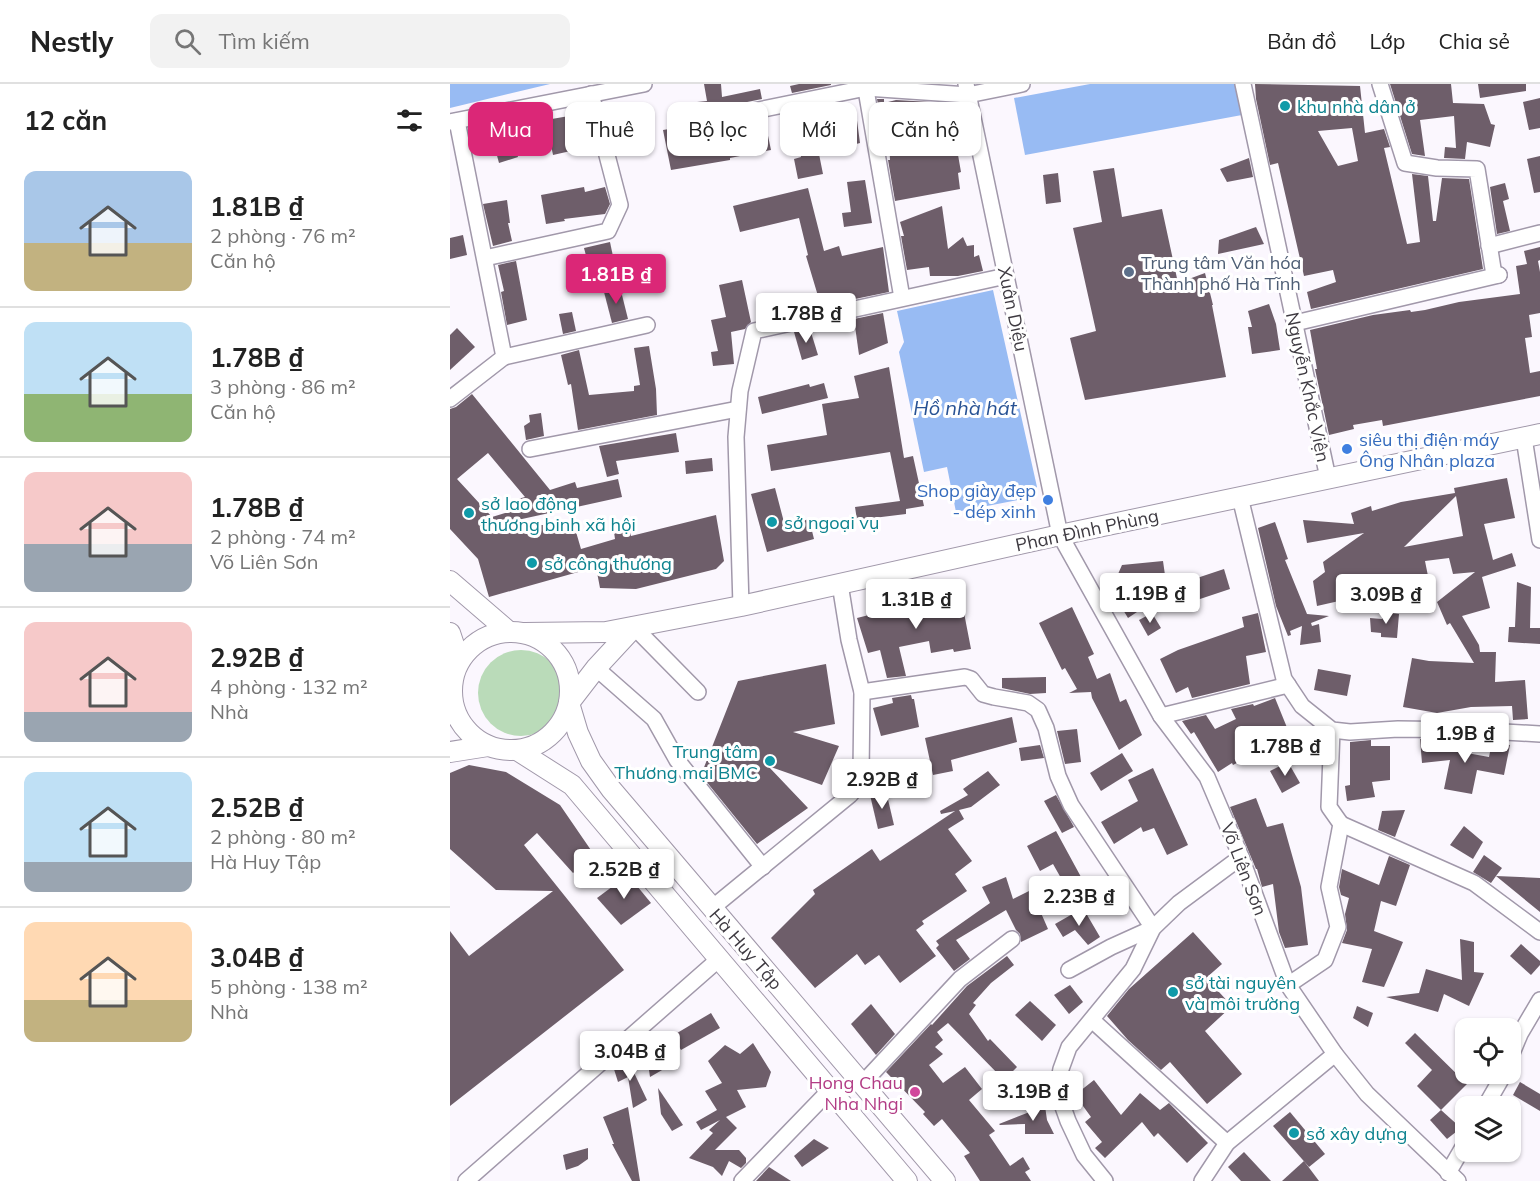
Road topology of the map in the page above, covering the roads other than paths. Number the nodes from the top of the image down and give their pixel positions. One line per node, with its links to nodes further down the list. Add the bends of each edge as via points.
1 (644, 84): 7 (street)
2 (1022, 84): 6 (street)
3 (1243, 84): 15 (street, Nguyễn Khắc Viện)
4 (1380, 84): 11 (street, via 1405,163 1477,169)
5 (865, 86): 6 (street); 8 (street); 14 (street)
6 (967, 89): 13 (street, Xuân Diệu)
7 (591, 94): 9 (street); 12 (street, via 620,205 608,231)
8 (768, 107)
9 (453, 122): 12 (street)
10 (1540, 233): 11 (street)
11 (1490, 246): 15 (street, via 1494,275 1499,275)
12 (484, 258): 17 (street)
13 (1006, 276): 14 (street); 24 (street, Xuân Diệu)
14 (902, 298): 19 (street, via 754,331)
15 (1295, 323): 22 (street, Nguyễn Khắc Viện)
16 (647, 325): 17 (street)
17 (504, 357): 18 (street)
18 (450, 399)
19 (738, 409): 21 (street); 28 (street)
20 (1532, 436): 22 (main road, Phan Đình Phùng); 25 (street)
21 (531, 449)
22 (1328, 478): 23 (main road, Phan Đình Phùng)
23 (1240, 497): 24 (main road, Phan Đình Phùng); 35 (street)
24 (1060, 535): 27 (main road, Phan Đình Phùng); 39 (street, Võ Liên Sơn)
25 (1540, 540)
26 (450, 581): 30 (main road)
27 (840, 584): 28 (main road, Phan Đình Phùng); 37 (street)
28 (741, 606): 29 (main road, Phan Đình Phùng)
29 (634, 627): 30 (main road, Phan Đình Phùng, via 606,632); 33 (main road); 36 (street)
30 (516, 632): 32 (main road, via 480,640); 38 (main road, via 546,643 561,659 569,680)
31 (450, 633): 32 (main road)
32 (459, 660): 34 (main road)
33 (596, 668): 38 (main road); 47 (street, via 654,719 677,760)
34 (451, 680): 42 (main road, via 451,699 458,719 471,735)
35 (1288, 685): 39 (street); 40 (street, via 1302,706)
36 (698, 692)
37 (862, 692): 47 (street, via 861,774 856,788); 49 (street, via 965,676 983,694 1028,703 1038,710 1071,805)
38 (569, 703): 43 (main road, via 561,723 547,738); 48 (main road, Hà Huy Tập, via 591,761)
39 (1161, 716): 46 (street, Võ Liên Sơn, via 1207,777)
40 (1332, 730): 41 (street); 45 (street, via 1329,807)
41 (1540, 734)
42 (488, 746): 43 (main road); 44 (main road)
43 (517, 750): 52 (main road, Hà Huy Tập, via 572,785)
44 (450, 752)
45 (1341, 824): 50 (street, via 1474,883); 54 (street, via 1329,887 1338,927 1325,960)
46 (1240, 857): 49 (street); 54 (street, Võ Liên Sơn)
47 (764, 867): 48 (street)
48 (712, 908): 59 (main road, Hà Huy Tập)
49 (1153, 928): 53 (street); 56 (street, via 1133,969)
50 (1540, 932)
51 (1012, 939): 59 (street, via 960,979)
52 (719, 958): 60 (main road, Hà Huy Tập); 64 (street)
53 (1070, 970)
54 (1288, 985): 58 (street, Võ Liên Sơn)
55 (1540, 1000): 57 (street)
56 (1092, 1020): 61 (street); 68 (street, via 1070,1047 1057,1090 1084,1155)
57 (1521, 1032)
58 (1335, 1054): 61 (street); 63 (street, Võ Liên Sơn, via 1367,1094)
59 (862, 1084): 67 (main road, Hà Huy Tập)
60 (830, 1090): 65 (street); 66 (main road, Hà Huy Tập)
61 (1227, 1143): 69 (street)
62 (1459, 1162): 63 (street)
63 (1453, 1177)
64 (466, 1181)
65 (742, 1181)
66 (907, 1181)
67 (945, 1181)
68 (1105, 1181)
69 (1202, 1181)

